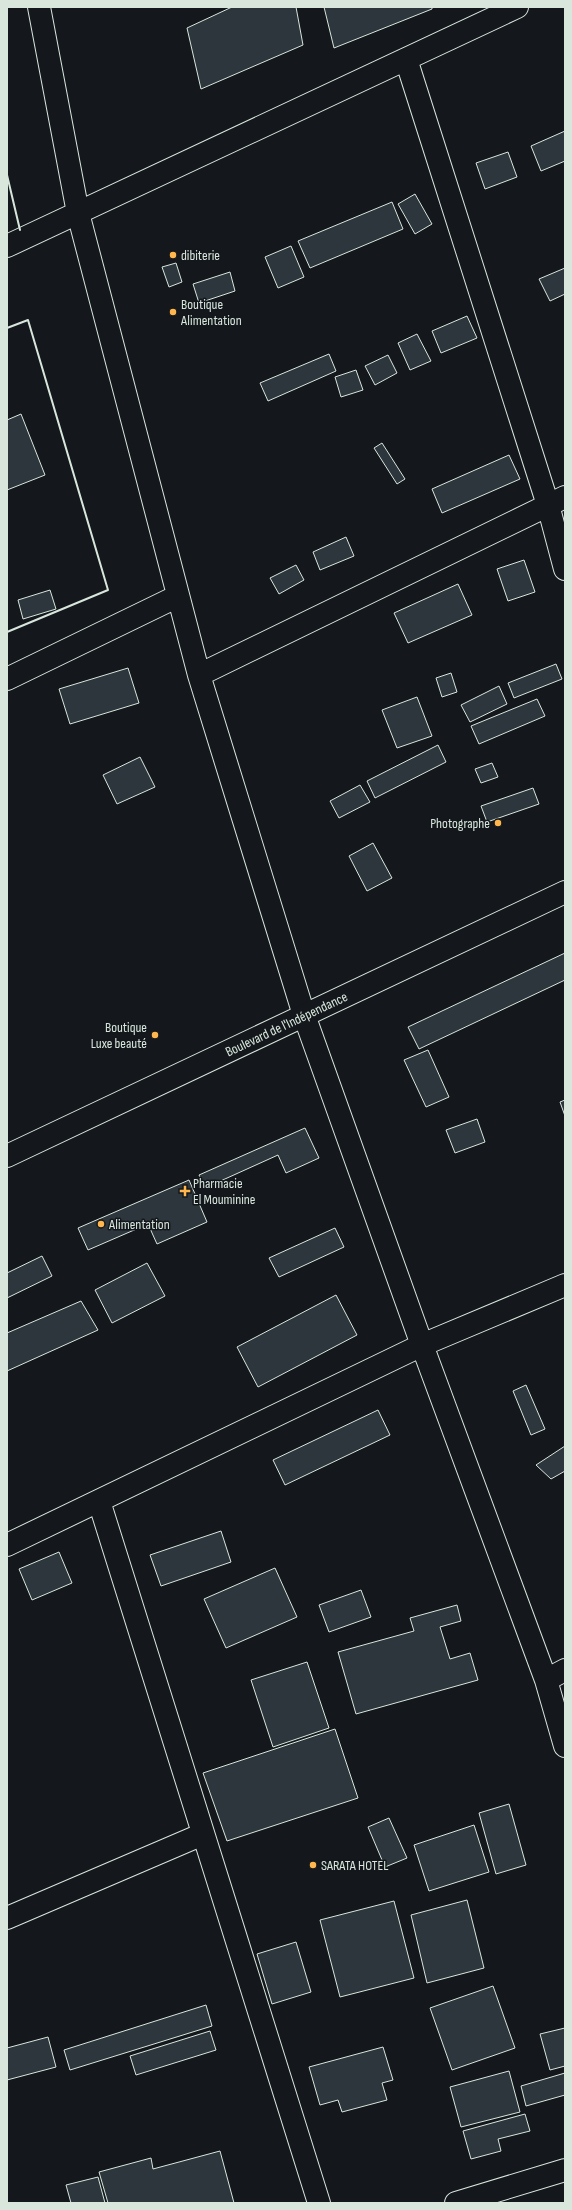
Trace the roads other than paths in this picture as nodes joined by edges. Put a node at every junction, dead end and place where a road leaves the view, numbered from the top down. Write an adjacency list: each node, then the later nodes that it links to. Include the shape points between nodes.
1 (39, 7): 4 (main road)
2 (516, 7): 3 (main road)
3 (406, 59): 4 (main road); 6 (main road)
4 (78, 213): 5 (main road); 8 (main road)
5 (7, 246)
6 (556, 501): 7 (main road); 9 (main road)
7 (565, 570)
8 (178, 596): 9 (main road); 10 (main road)
9 (199, 675): 12 (main road)
10 (7, 679)
11 (565, 892): 12 (main road, Boulevard de l'Indépendance)
12 (304, 1015): 13 (main road, Boulevard de l'Indépendance); 15 (main road)
13 (7, 1156)
14 (565, 1285): 15 (main road)
15 (422, 1345): 16 (main road); 19 (main road)
16 (99, 1501): 17 (main road); 21 (main road)
17 (7, 1545)
18 (565, 1670): 19 (main road)
19 (546, 1680): 20 (main road)
20 (565, 1746)
21 (203, 1834): 22 (main road); 24 (main road)
22 (7, 1918)
23 (565, 2170): 25 (main road)
24 (319, 2203)
25 (456, 2203)

